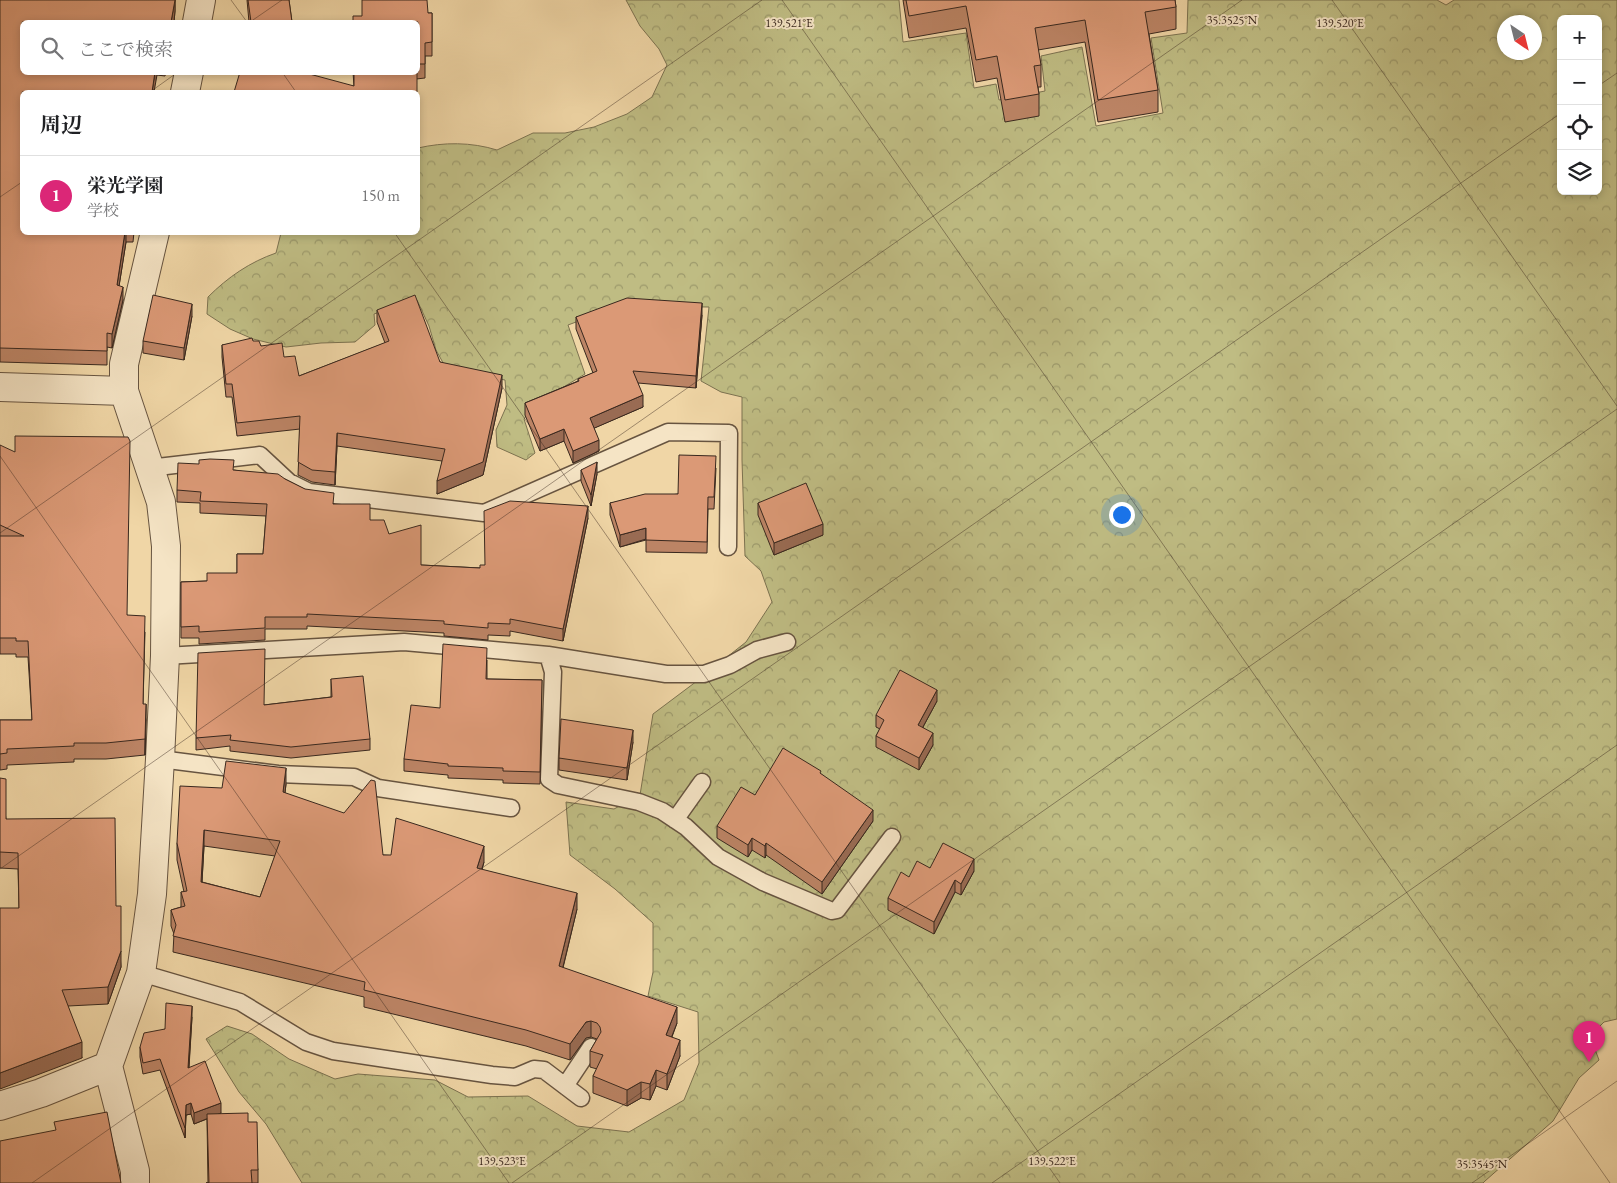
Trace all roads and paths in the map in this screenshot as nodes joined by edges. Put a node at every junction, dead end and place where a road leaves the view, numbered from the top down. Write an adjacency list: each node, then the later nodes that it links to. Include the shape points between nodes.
1 (201, 0): 2 (street)
2 (197, 20)
3 (188, 75): 4 (street)
4 (185, 90)
5 (154, 235): 7 (street, via 124,364)
6 (0, 387): 7 (street)
7 (124, 391): 8 (street)
8 (149, 468): 9 (lane, via 260,455 289,482 309,492 484,513 668,432 729,433); 11 (street, via 161,502 166,546)
9 (728, 547)
10 (787, 642): 12 (lane, via 757,650 730,665 704,674 666,674)
11 (166, 656): 12 (lane, via 404,642); 13 (street)
12 (548, 656): 16 (lane, via 553,672 549,779 558,785 639,802)
13 (160, 759): 15 (lane, via 278,774 354,777 378,788); 18 (street, via 152,894)
14 (702, 782): 16 (lane)
15 (510, 808)
16 (675, 820): 17 (lane, via 718,857 764,882 832,911)
17 (892, 837)
18 (142, 973): 20 (street); 21 (lane, via 240,1002 306,1042 333,1051 492,1075 515,1077 534,1069 544,1070)
19 (591, 1048): 21 (lane)
20 (108, 1066): 23 (street); 24 (street)
21 (565, 1086): 22 (lane)
22 (581, 1098)
23 (0, 1106)
24 (135, 1183)

